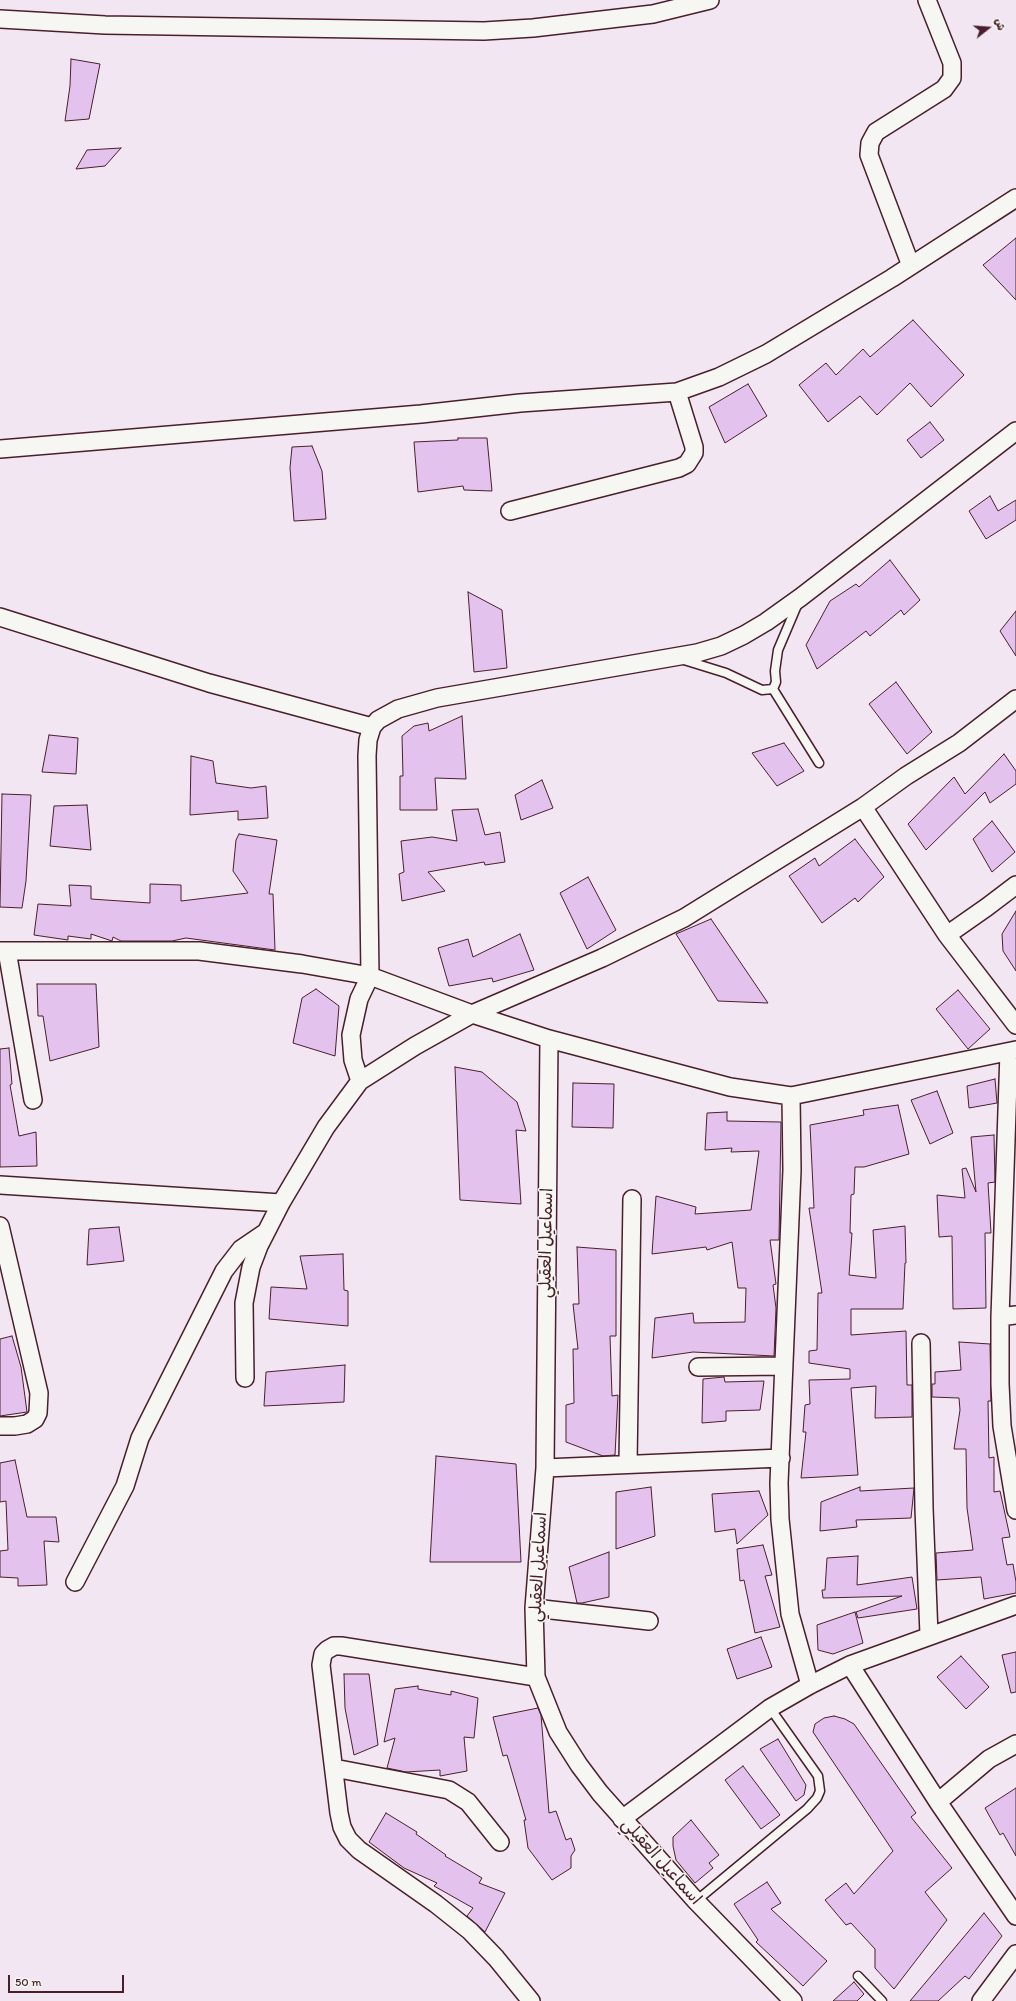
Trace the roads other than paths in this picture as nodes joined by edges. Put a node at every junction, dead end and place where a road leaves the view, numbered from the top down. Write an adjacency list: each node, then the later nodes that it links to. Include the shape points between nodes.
1 (710, 0): 3 (street, via 653,14 484,31 113,25)
2 (927, 0): 5 (street, via 952,63 952,78 944,89 876,132 870,143 869,155)
3 (0, 19)
4 (1016, 198): 5 (street)
5 (911, 266): 6 (street, via 766,354 718,377)
6 (677, 392): 8 (street, via 520,403 421,414); 9 (street, via 694,447 694,453 687,464)
7 (1016, 431): 10 (street)
8 (0, 450)
9 (510, 511)
10 (801, 597): 12 (street, via 766,622 721,646); 13 (lane, via 778,650 776,682)
11 (0, 618): 15 (street, via 209,683)
12 (672, 657): 13 (lane, via 708,666 765,691); 15 (street, via 438,698 398,708)
13 (772, 689): 16 (lane)
14 (1016, 699): 17 (street, via 959,743)
15 (372, 727): 21 (street, via 368,740 367,772)
16 (819, 763)
17 (863, 807): 19 (street); 22 (street, via 684,918 602,958)
18 (1016, 885): 19 (street)
19 (947, 935): 23 (street)
20 (3, 951): 21 (street, via 199,951 302,964); 28 (street)
21 (370, 976): 22 (street); 26 (street, via 359,999 351,1035 353,1060)
22 (472, 1014): 24 (street); 26 (street)
23 (1016, 1025)
24 (549, 1039): 27 (street, via 730,1088); 42 (street, اسماعيل العقيلي)
25 (1013, 1051): 27 (street); 34 (street)
26 (360, 1081): 31 (street, via 326,1127)
27 (791, 1096): 36 (street, via 792,1170)
28 (33, 1100)
29 (0, 1185): 31 (street)
30 (632, 1199): 41 (street)
31 (281, 1202): 33 (street)
32 (0, 1226): 39 (street, via 39,1393 38,1413 34,1419 27,1424)
33 (266, 1232): 38 (street, via 251,1267 244,1303); 44 (street, via 241,1249 224,1271 140,1438 126,1486)
34 (1008, 1316): 43 (street, via 1002,1426)
35 (921, 1343): 48 (street, via 924,1508)
36 (784, 1366): 37 (street); 40 (street)
37 (698, 1367)
38 (245, 1378)
39 (0, 1426)
40 (781, 1458): 41 (street); 51 (street, via 780,1519 787,1592 790,1614)
41 (628, 1464): 42 (street)
42 (545, 1468): 46 (street, اسماعيل العقيلي)
43 (1016, 1510)
44 (75, 1582)
45 (1016, 1605): 48 (street)
46 (534, 1608): 47 (street); 50 (street, اسماعيل العقيلي)
47 (649, 1621)
48 (930, 1635): 49 (street)
49 (850, 1665): 51 (street); 55 (street)
50 (536, 1677): 54 (street, via 341,1646 330,1648 323,1654 321,1665); 56 (street, اسماعيل العقيلي, via 549,1711 568,1748)
51 (810, 1685): 52 (street)
52 (770, 1708): 56 (street); 58 (lane, via 818,1776 820,1791 807,1809)
53 (1016, 1744): 55 (street, via 989,1760)
54 (334, 1768): 57 (street, via 449,1790 472,1806); 62 (street, via 339,1813 348,1839 359,1850 470,1931)
55 (938, 1802): 59 (street)
56 (622, 1819): 58 (street, اسماعيل العقيلي)
57 (500, 1842)
58 (696, 1901): 63 (street, اسماعيل العقيلي)
59 (1016, 1916)
60 (1016, 1954): 65 (street)
61 (858, 1976): 64 (lane)
62 (531, 2001)
63 (793, 2001)
64 (882, 2001)
65 (981, 2001)

